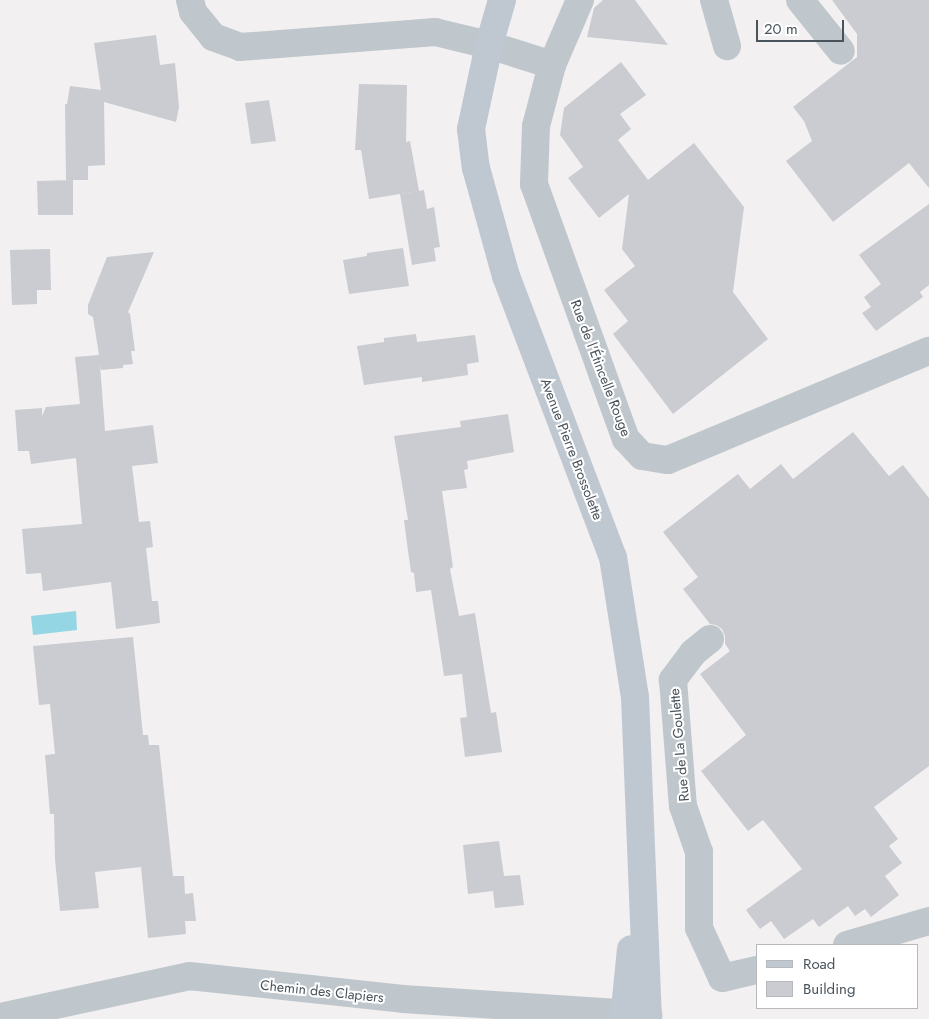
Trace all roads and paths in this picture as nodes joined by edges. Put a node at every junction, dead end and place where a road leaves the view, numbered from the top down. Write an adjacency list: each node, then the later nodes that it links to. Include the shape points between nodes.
1 (190, 0): 6 (street, via 193,12 213,37 240,47 435,32)
2 (502, 0): 6 (street, Avenue Pierre Brossolette)
3 (580, 0): 9 (street, Rue de l'Étincelle Rouge)
4 (714, 0): 7 (street)
5 (800, 0): 8 (street)
6 (488, 45): 9 (street); 16 (street, Avenue Pierre Brossolette, via 471,129 476,168 506,276 613,557 635,697 641,863)
7 (727, 46)
8 (841, 51)
9 (552, 65): 10 (street, Rue de l'Étincelle Rouge, via 536,126 534,184 626,439 642,456 668,460)
10 (929, 352)
11 (710, 639): 14 (street, Rue de La Goulette, via 693,653 673,680 683,806 699,852 699,928 722,978)
12 (929, 921): 13 (street)
13 (849, 944)
14 (756, 970)
15 (0, 1017): 16 (street, Chemin des Clapiers, via 189,976 403,1000)
16 (636, 1017)

